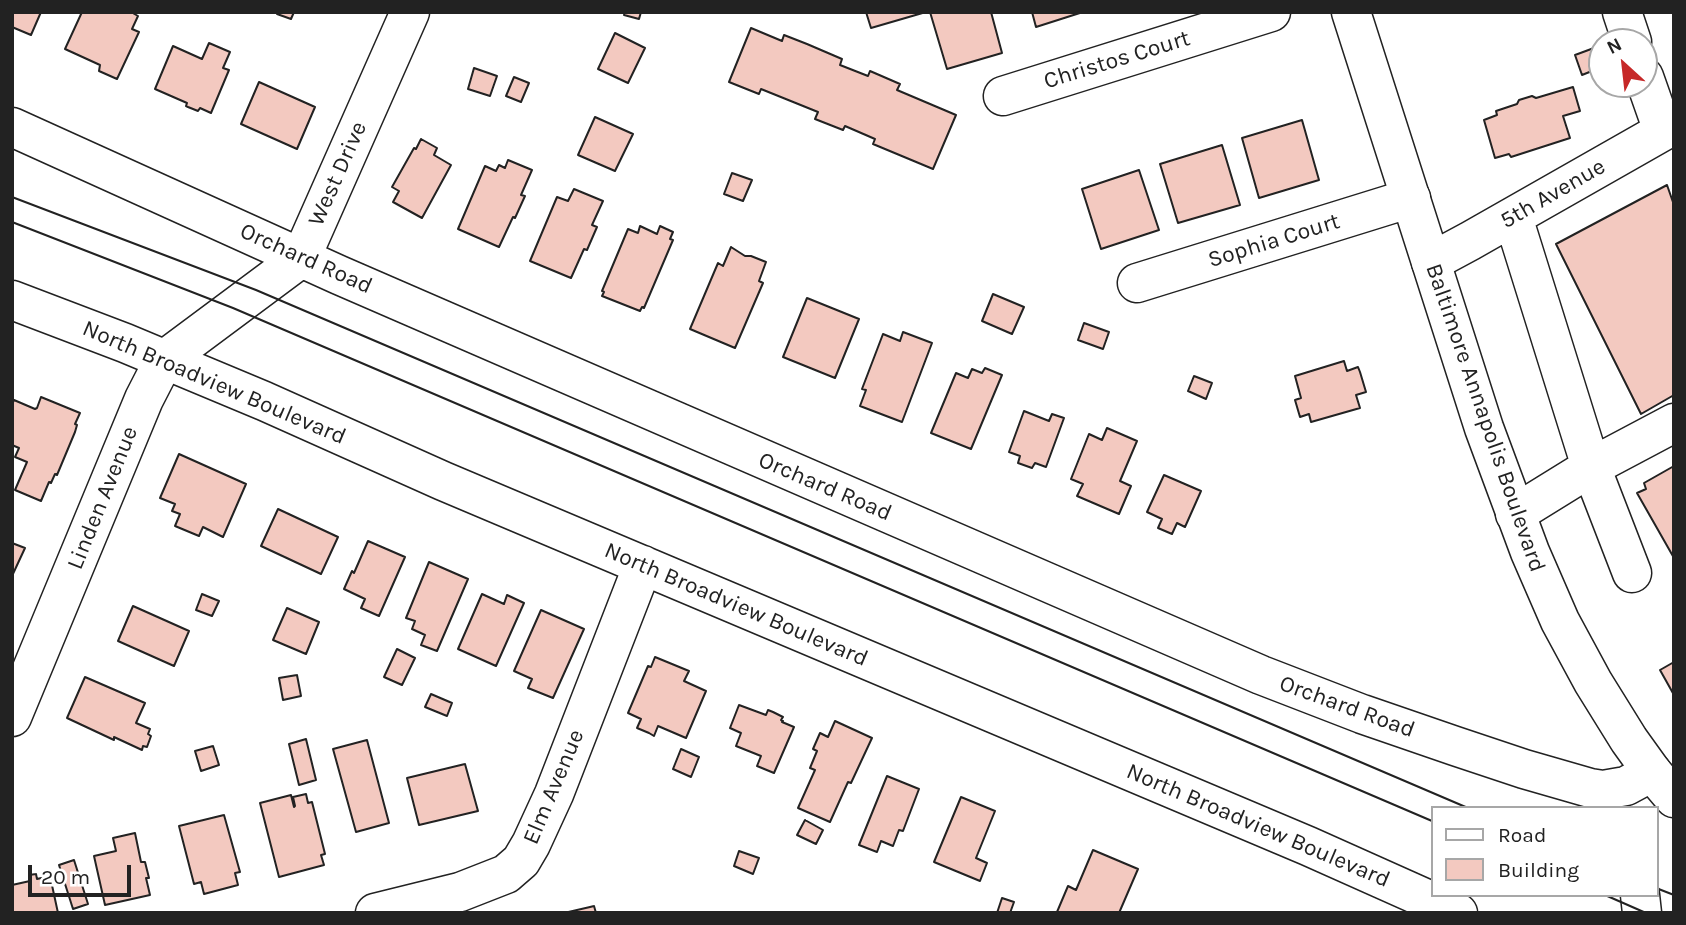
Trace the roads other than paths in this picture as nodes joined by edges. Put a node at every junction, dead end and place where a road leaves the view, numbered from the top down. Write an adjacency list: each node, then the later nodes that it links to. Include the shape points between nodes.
1 (410, 12): 10 (street, West Drive)
2 (1271, 12): 4 (street, Christos Court)
3 (1351, 12): 8 (street, Baltimore Annapolis Boulevard)
4 (1003, 96)
5 (1654, 98): 7 (street)
6 (12, 127): 10 (street, Orchard Road)
7 (1668, 128): 9 (street, 5th Avenue)
8 (1410, 198): 11 (street, Baltimore Annapolis Boulevard); 12 (street, Sophia Court)
9 (1513, 217): 11 (street, 5th Avenue); 17 (street)
10 (301, 258): 14 (street, West Drive); 22 (street, Orchard Road, via 1261,675 1524,769 1590,788 1626,786)
11 (1431, 262): 18 (street, Baltimore Annapolis Boulevard)
12 (1137, 284)
13 (12, 300): 15 (street, North Broadview Boulevard)
14 (233, 308): 15 (street, Linden Avenue)
15 (164, 360): 19 (street, North Broadview Boulevard); 21 (street, Linden Avenue)
16 (1674, 423): 17 (street)
17 (1591, 467): 18 (street); 20 (street)
18 (1515, 514): 22 (street, Baltimore Annapolis Boulevard, via 1577,655)
19 (643, 565): 23 (street, Elm Avenue, via 554,794 521,861 506,874 460,892); 24 (street, North Broadview Boulevard)
20 (1632, 573)
21 (12, 718)
22 (1658, 793)
23 (374, 913)
24 (1458, 913)

